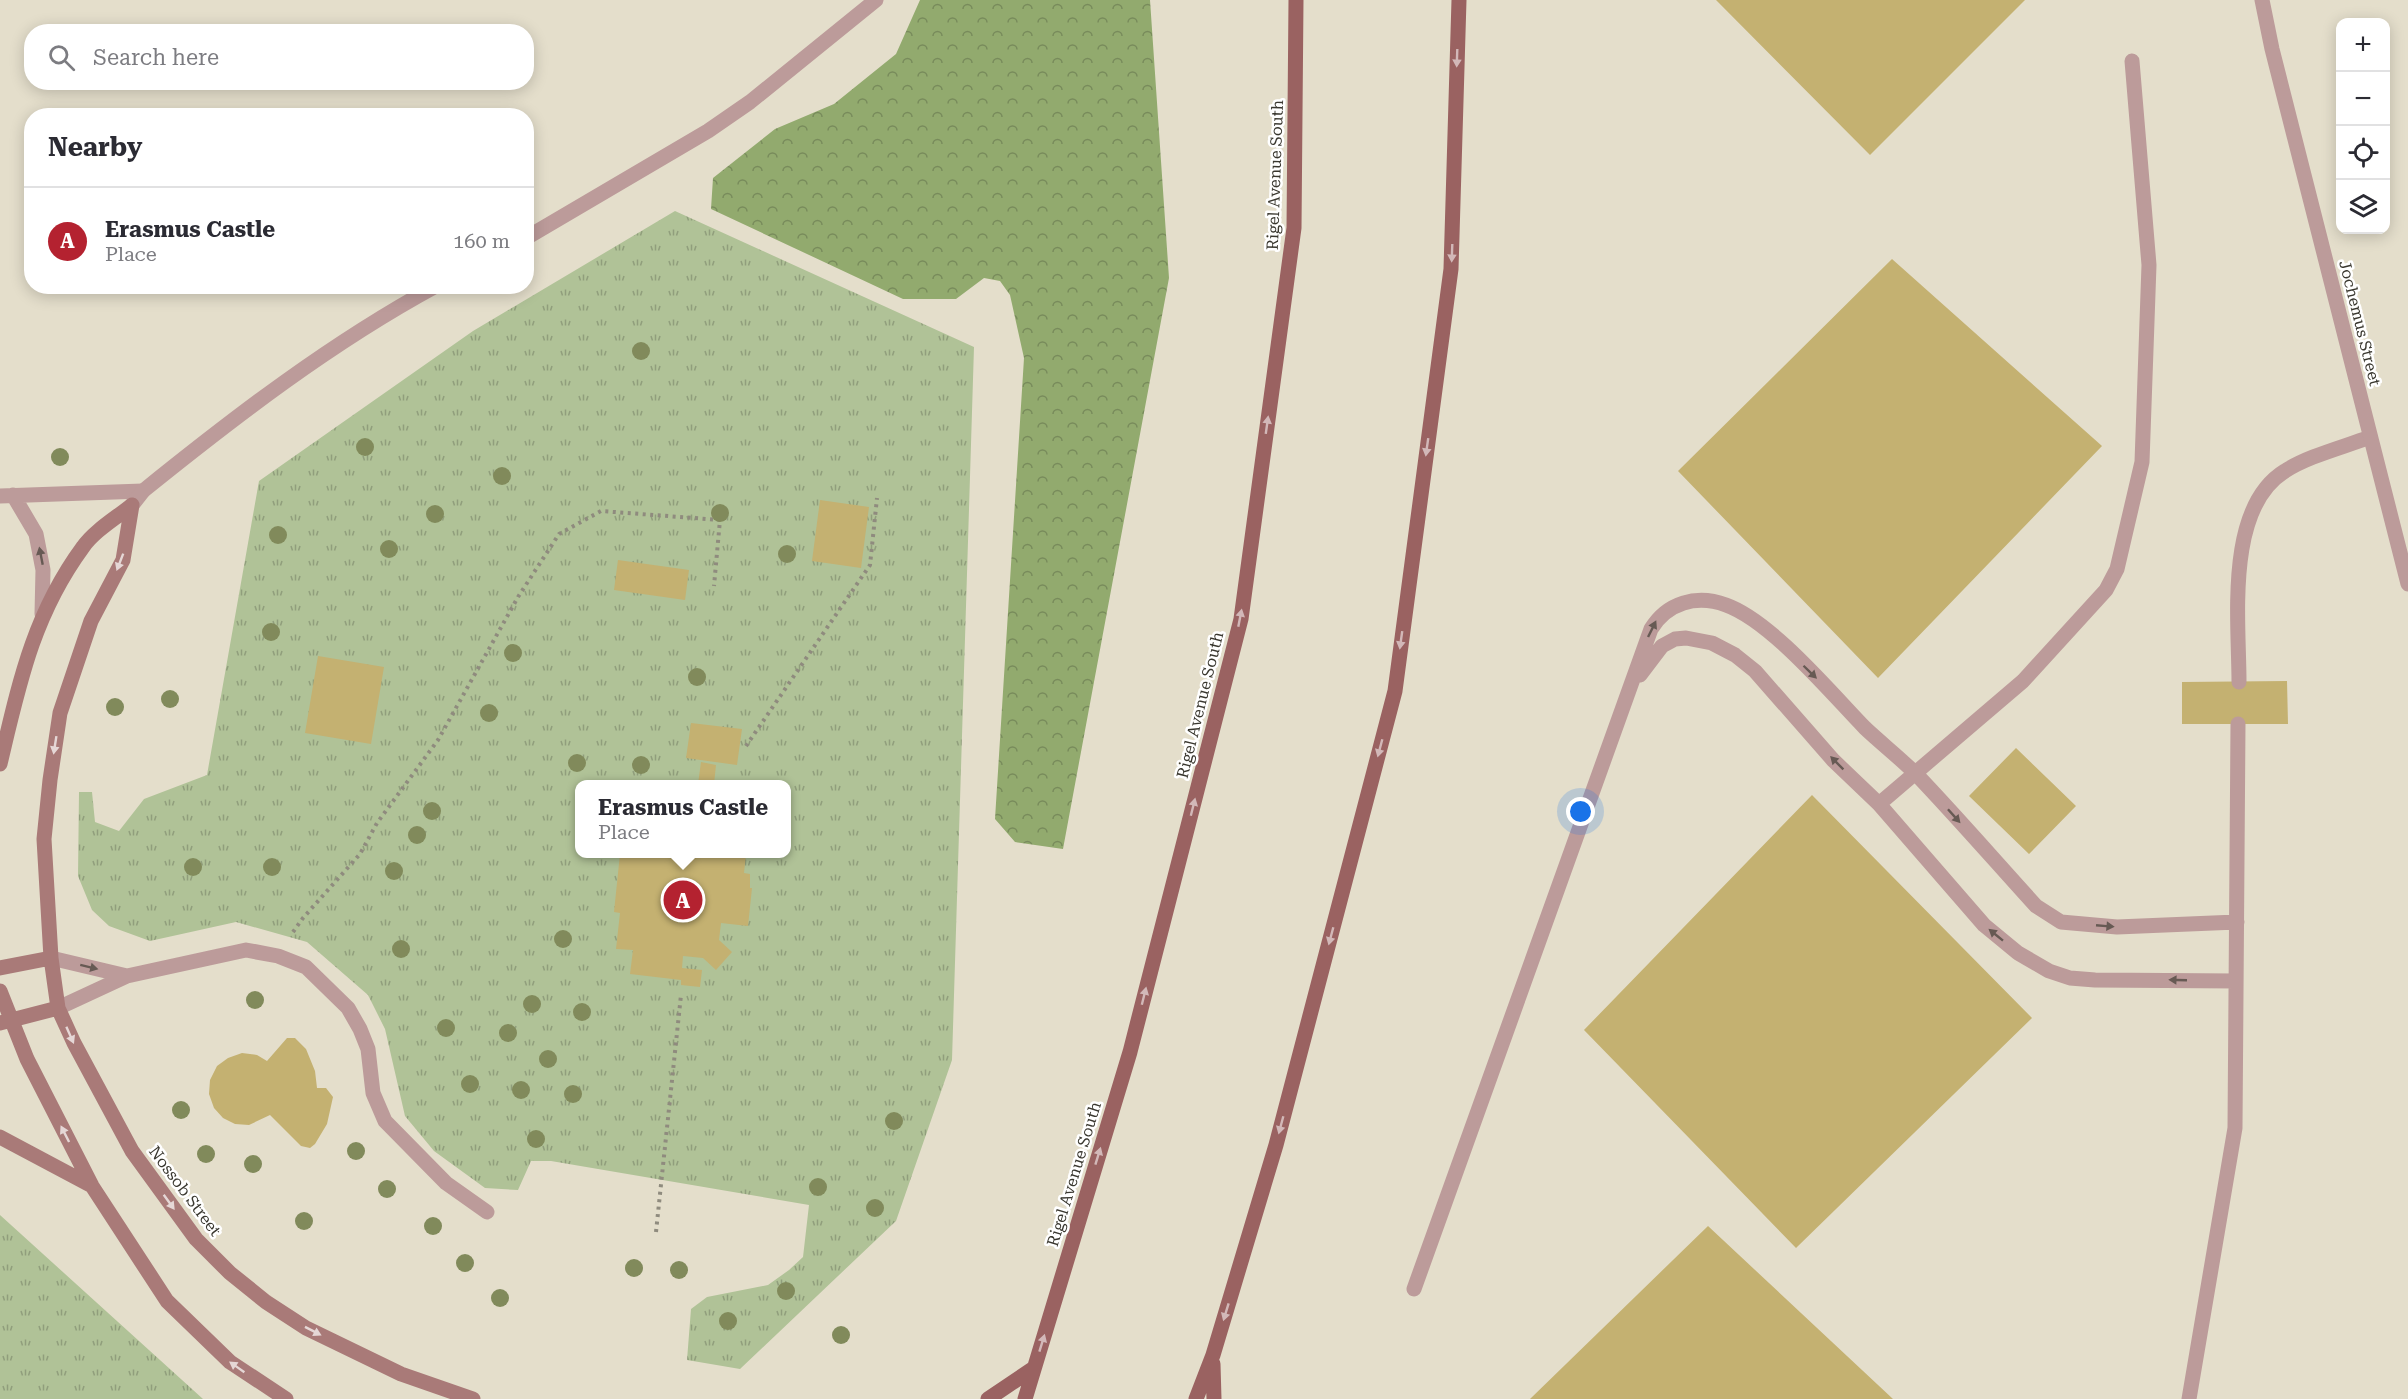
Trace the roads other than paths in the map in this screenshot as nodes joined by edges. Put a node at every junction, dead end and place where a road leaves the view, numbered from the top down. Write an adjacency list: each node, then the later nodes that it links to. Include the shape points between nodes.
1 (876, 0): 6 (street, via 708,131)
2 (1296, 0): 33 (main road, Rigel Avenue South, one-way to 2, via 1130,1053 1241,619 1294,228)
3 (1459, 0): 32 (main road, one-way to 32, via 1451,269 1395,691 1276,1145)
4 (2262, 0): 8 (street, Jochemus Street)
5 (2132, 61): 18 (street, via 2149,266 2142,462 2117,569 2106,590 2023,681)
6 (534, 233)
7 (421, 294): 9 (street, via 386,313 241,411)
8 (2370, 437): 12 (street, Jochemus Street); 14 (street, via 2286,470 2267,484 2256,501 2246,529 2239,576)
9 (143, 491): 10 (street); 11 (street)
10 (6, 495): 13 (street, one-way to 10, via 43,570 36,534)
11 (132, 505): 13 (street, via 84,545); 21 (street, Nossob Street, one-way to 21, via 123,560 91,621 60,713 44,839)
12 (2408, 584)
13 (42, 614): 17 (street, via 26,657)
14 (2239, 682)
15 (1633, 684): 18 (street, one-way to 18, via 1651,629 1663,612 1690,601 1726,605 1761,624); 19 (street, one-way to 15, via 1833,760 1755,671 1736,655 1712,643 1675,639 1662,646); 31 (street, via 1606,749)
16 (2238, 724): 20 (street)
17 (0, 764)
18 (1915, 773): 19 (street); 20 (street, one-way to 20, via 2036,906 2061,921 2117,927)
19 (1879, 804): 24 (street, one-way to 19, via 2095,980 2049,971 2018,953 1984,925)
20 (2237, 921): 24 (street)
21 (51, 958): 22 (street); 23 (street, one-way to 23); 26 (street, Nossob Street)
22 (0, 968)
23 (127, 976): 26 (street); 30 (street, via 246,951 278,956 306,968 348,1008 368,1049 373,1093 385,1121 446,1184)
24 (2236, 981): 40 (street, via 2235,1128)
25 (0, 991): 27 (street)
26 (58, 1008): 27 (street); 35 (street, Nossob Street, one-way to 35, via 132,1151 196,1239 230,1274 306,1328 401,1374)
27 (6, 1022): 29 (street, one-way to 27)
28 (0, 1137): 29 (street)
29 (92, 1186): 34 (street, one-way to 29, via 230,1362 167,1300)
30 (487, 1212)
31 (1414, 1289)
32 (1213, 1355): 38 (main road); 39 (main road)
33 (1034, 1368): 36 (main road); 37 (main road, Rigel Avenue South)
34 (286, 1399)
35 (473, 1399)
36 (988, 1399)
37 (1025, 1399)
38 (1196, 1399)
39 (1214, 1399)
40 (2188, 1399)

